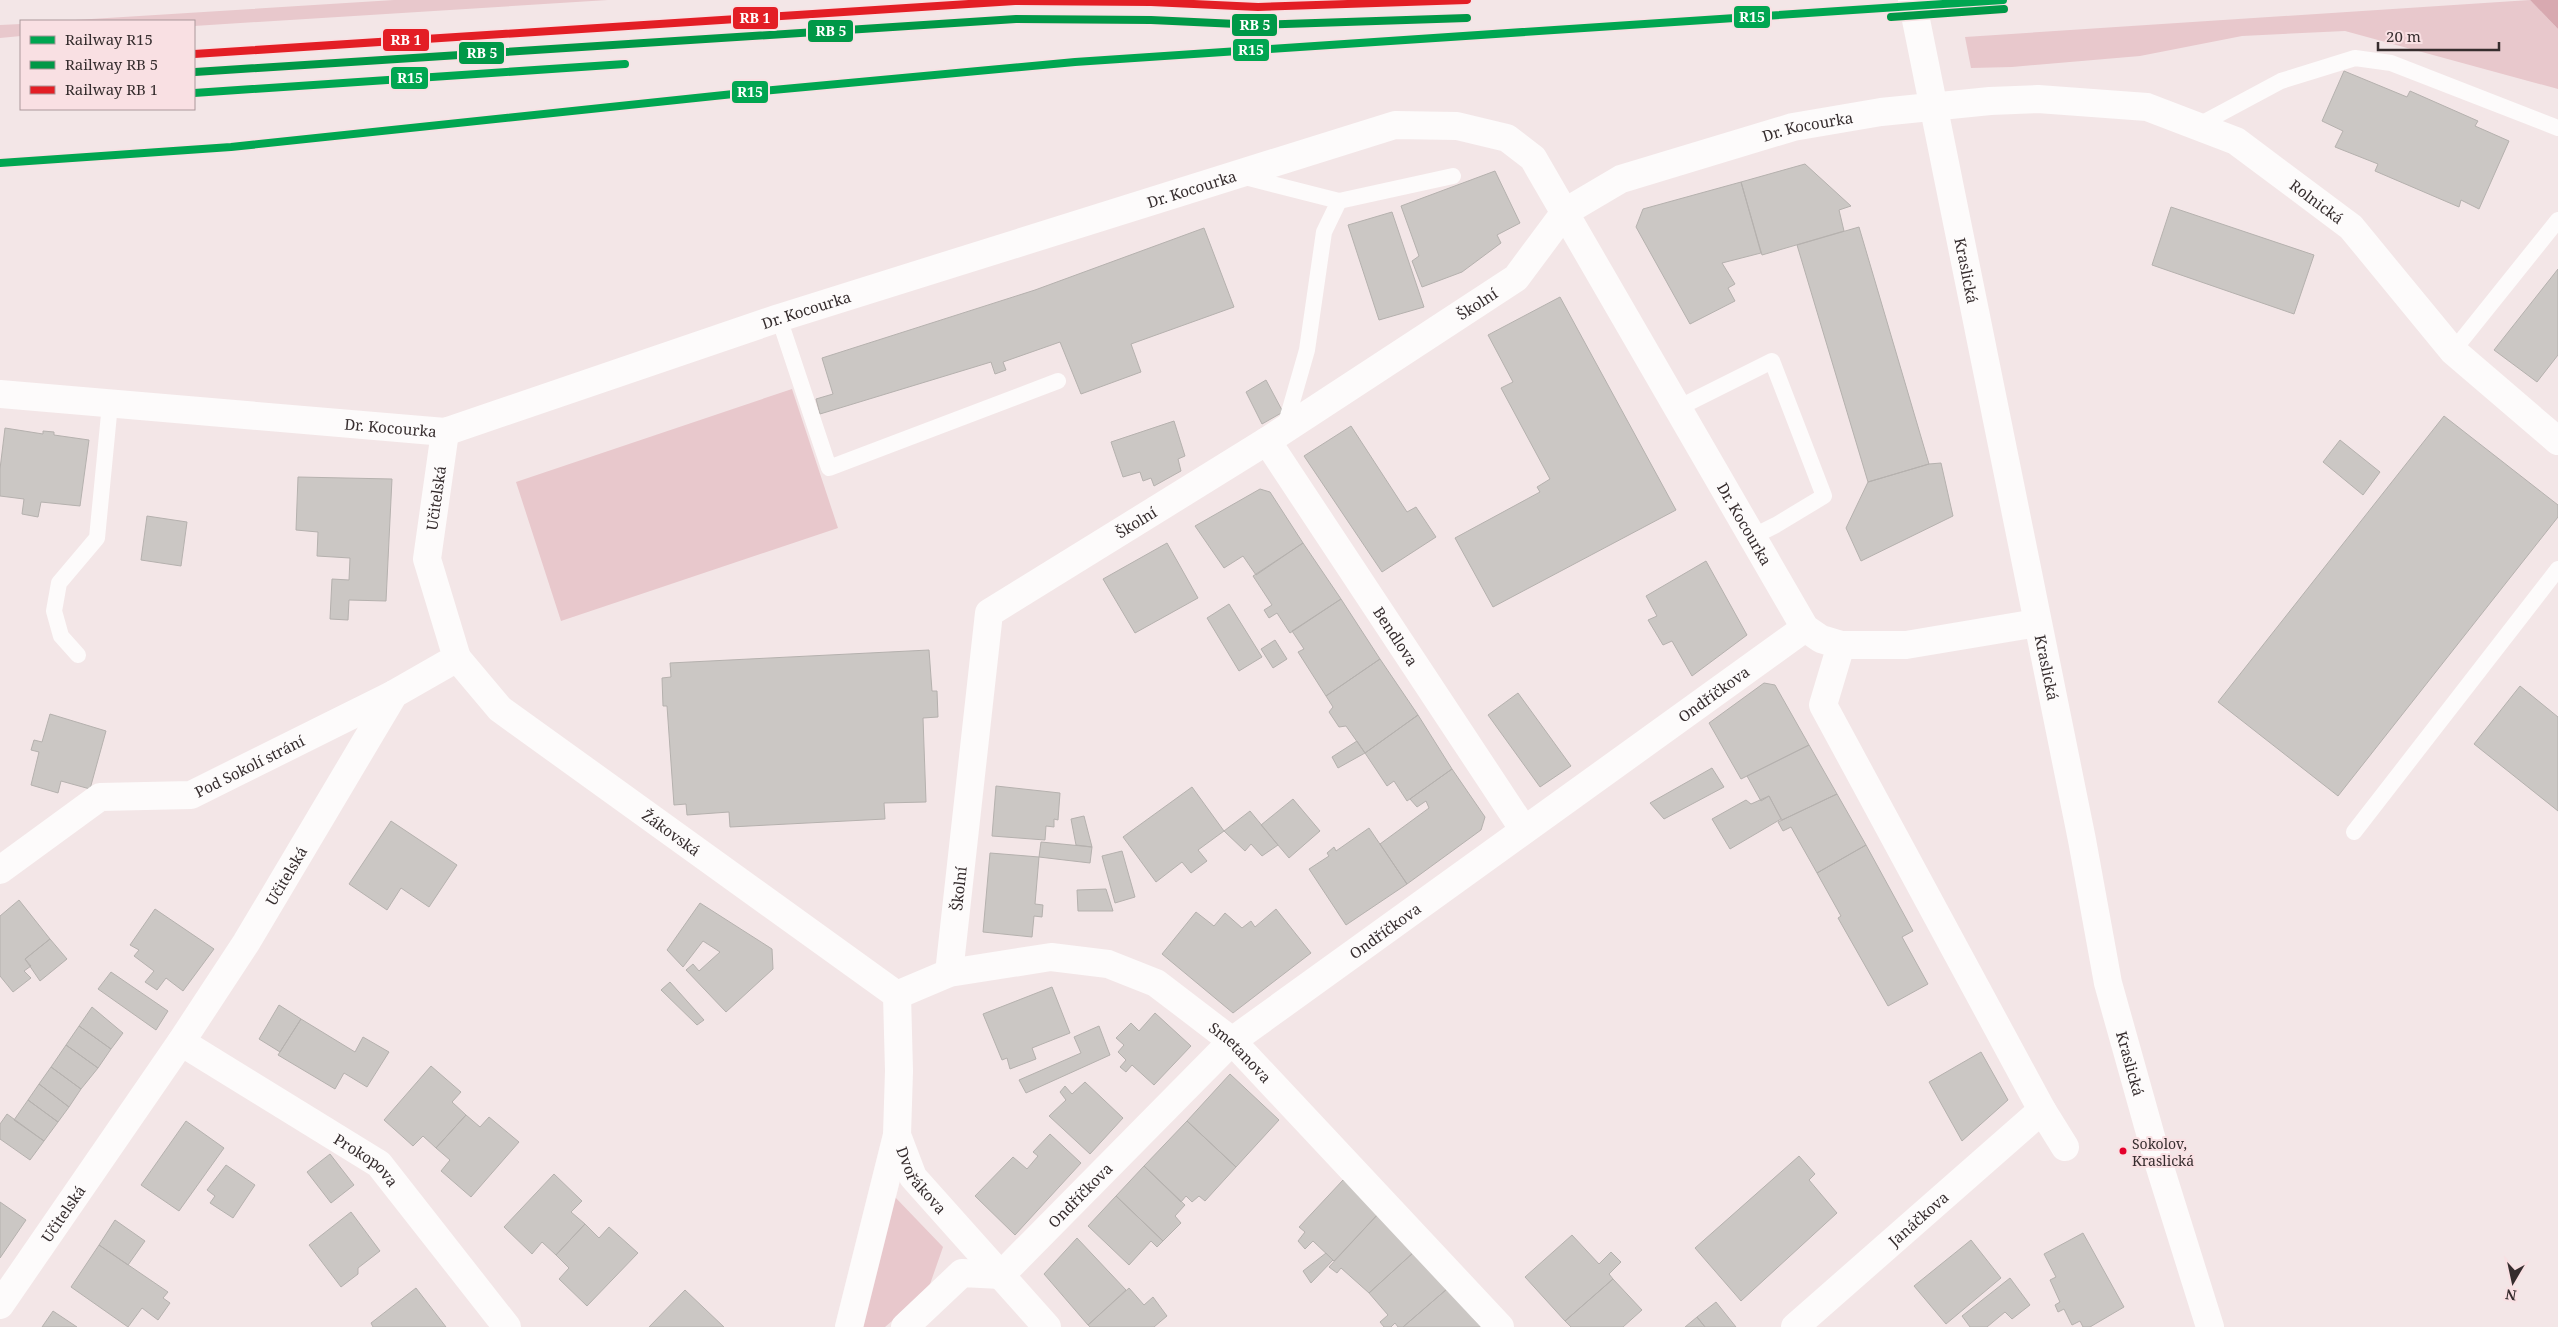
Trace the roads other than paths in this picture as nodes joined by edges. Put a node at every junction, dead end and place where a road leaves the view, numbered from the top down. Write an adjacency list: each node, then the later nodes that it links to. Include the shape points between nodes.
1 (1912, 0): 21 (street, Kraslická)
2 (2004, 100): 3 (street, Rolnická, via 2038,99 2147,107); 8 (street, Dr. Kocourka, via 1881,112 1793,127 1621,179)
3 (2197, 126): 4 (lane, via 2281,81 2355,58 2392,63); 11 (street, Rolnická, via 2236,141 2351,227)
4 (2558, 128)
5 (1236, 175): 7 (lane); 8 (street, Dr. Kocourka, via 1395,125 1458,126 1507,138 1533,158); 10 (street, Dr. Kocourka)
6 (1453, 176): 7 (lane)
7 (1339, 201): 17 (lane, via 1324,232 1307,350)
8 (1565, 212): 15 (street, Dr. Kocourka); 17 (street, Školní, via 1516,278)
9 (2558, 220): 11 (lane)
10 (779, 318): 12 (lane, via 829,468); 16 (street, Dr. Kocourka)
11 (2453, 351): 18 (street, Rolnická)
12 (1058, 381)
13 (0, 394): 14 (street, Dr. Kocourka)
14 (110, 404): 16 (street, Dr. Kocourka); 24 (lane, via 97,538 59,584 54,611 61,636)
15 (1678, 408): 19 (street, Dr. Kocourka); 19 (lane, via 1772,360 1824,496)
16 (445, 432): 25 (street, Učitelská, via 427,559)
17 (1275, 436): 27 (street, Bendlova); 30 (street, Školní, via 988,614)
18 (2558, 441)
19 (1752, 537): 22 (street, Dr. Kocourka)
20 (2558, 569): 28 (lane)
21 (2037, 623): 23 (street, Dr. Kocourka, via 1906,645); 45 (street, Kraslická, via 2108,983 2157,1158)
22 (1805, 628): 23 (street, Dr. Kocourka, via 1821,639); 27 (street, Ondříčkova)
23 (1841, 645): 34 (street, via 1823,705)
24 (78, 655)
25 (458, 658): 26 (street, Učitelská); 31 (street, Žákovská, via 500,709)
26 (394, 694): 29 (street, Pod Sokolí strání, via 191,795 100,796); 33 (street, Učitelská, via 246,943)
27 (1524, 830): 32 (street, Ondříčkova)
28 (2354, 832)
29 (0, 870)
30 (949, 973): 31 (street, Smetanova); 32 (street, Smetanova, via 1051,957 1108,964 1156,983)
31 (897, 995): 35 (street, Dvořákova, via 900,1096)
32 (1232, 1040): 37 (street, Ondříčkova); 43 (street, Smetanova)
33 (181, 1042): 38 (street, Učitelská); 39 (street, Prokopova, via 379,1164)
34 (2042, 1110): 36 (street); 44 (street, Janáčkova)
35 (897, 1136): 37 (street, Dvořákova, via 913,1177); 40 (street)
36 (2065, 1147)
37 (1001, 1275): 41 (street, via 962,1272); 42 (street, Dvořákova)
38 (0, 1305)
39 (507, 1327)
40 (849, 1327)
41 (905, 1327)
42 (1047, 1327)
43 (1500, 1327)
44 (1795, 1327)
45 (2210, 1327)

